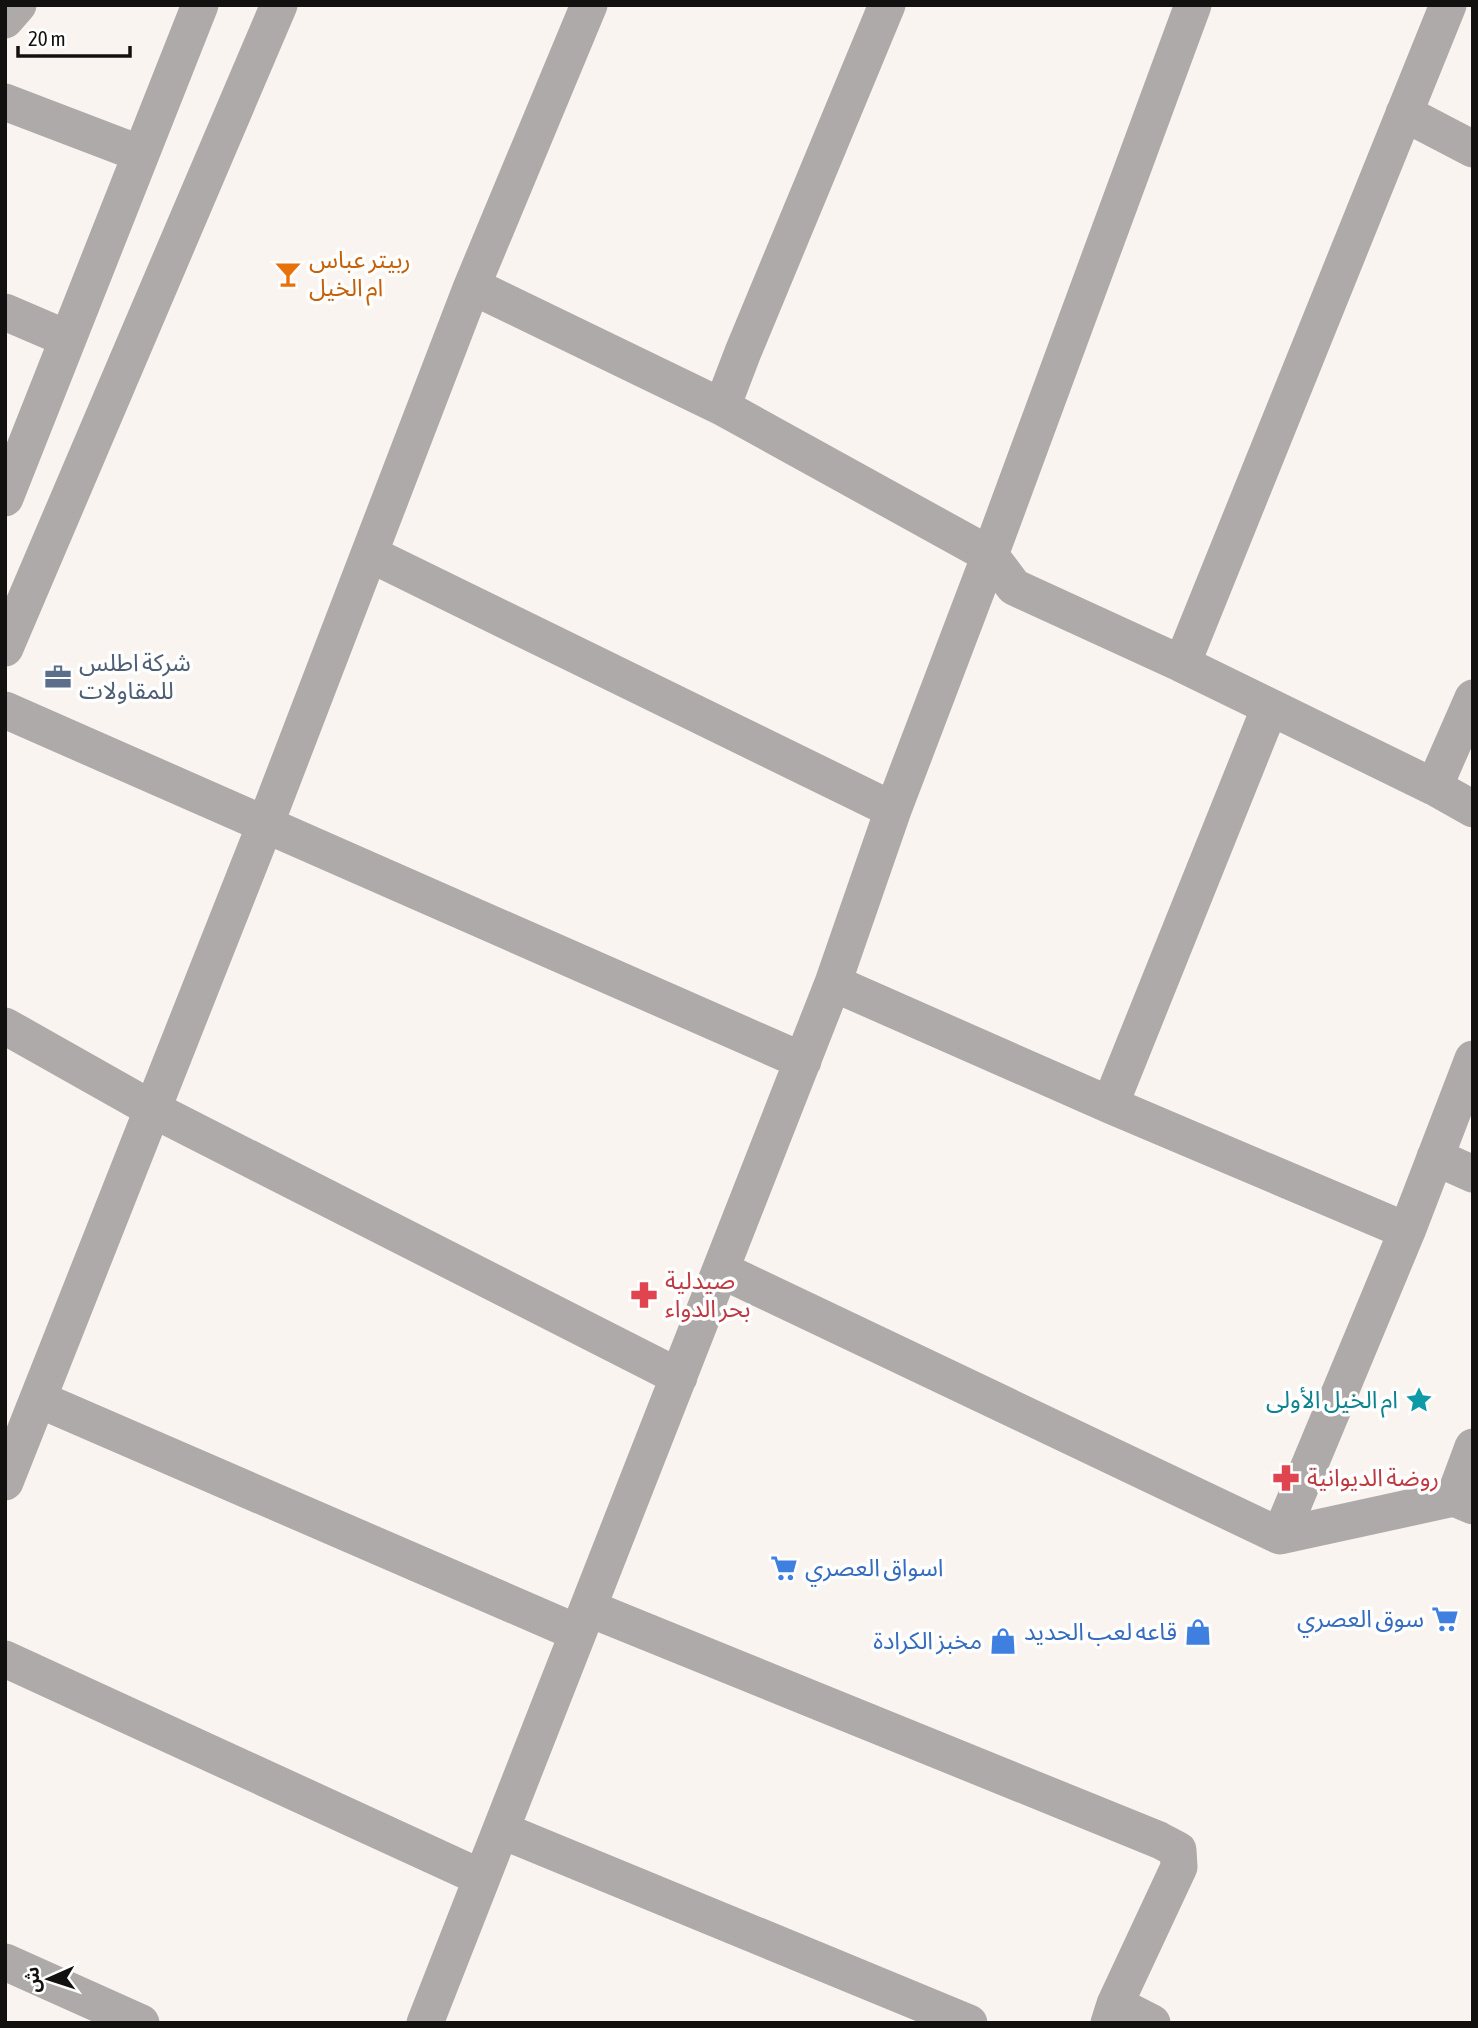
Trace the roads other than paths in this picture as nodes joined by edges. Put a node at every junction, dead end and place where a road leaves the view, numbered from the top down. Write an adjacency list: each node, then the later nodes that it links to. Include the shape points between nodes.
1 (18, 5): 8 (street)
2 (200, 5): 12 (street)
3 (279, 5): 20 (street)
4 (589, 5): 13 (street)
5 (887, 5): 16 (street)
6 (1193, 5): 19 (street)
7 (1448, 5): 10 (street)
8 (5, 20)
9 (7, 109): 12 (street)
10 (1404, 113): 11 (street); 21 (street)
11 (1473, 149)
12 (141, 154): 15 (street)
13 (472, 286): 16 (street); 18 (street)
14 (5, 312): 15 (street)
15 (68, 339): 17 (street)
16 (722, 407): 19 (street)
17 (5, 498)
18 (370, 554): 27 (street); 28 (street)
19 (990, 555): 21 (street, via 1014,587); 27 (street)
20 (5, 648)
21 (1182, 664): 23 (street)
22 (1473, 698): 25 (street)
23 (1270, 707): 25 (street); 33 (street)
24 (5, 710): 28 (street)
25 (1434, 787): 26 (street)
26 (1473, 808)
27 (893, 810): 29 (street)
28 (265, 825): 32 (street); 34 (street)
29 (833, 983): 32 (street); 33 (street)
30 (5, 1026): 34 (street)
31 (1473, 1059): 35 (street)
32 (803, 1061): 38 (street)
33 (1110, 1105): 37 (street)
34 (152, 1109): 39 (street); 40 (street)
35 (1435, 1157): 36 (street); 37 (street)
36 (1473, 1174)
37 (1407, 1231): 44 (street)
38 (720, 1270): 39 (street); 44 (street)
39 (678, 1377): 45 (street)
40 (38, 1399): 42 (street); 45 (street)
41 (1473, 1447): 43 (street)
42 (5, 1482)
43 (1463, 1502): 44 (street)
44 (1280, 1536)
45 (583, 1620): 47 (street); 50 (street, via 1178,1850 1179,1867)
46 (5, 1659): 48 (street)
47 (501, 1830): 48 (street); 53 (street)
48 (482, 1878): 52 (street)
49 (5, 1962): 51 (street)
50 (1112, 2013): 54 (street)
51 (141, 2023)
52 (425, 2023)
53 (969, 2023)
54 (1152, 2023)

